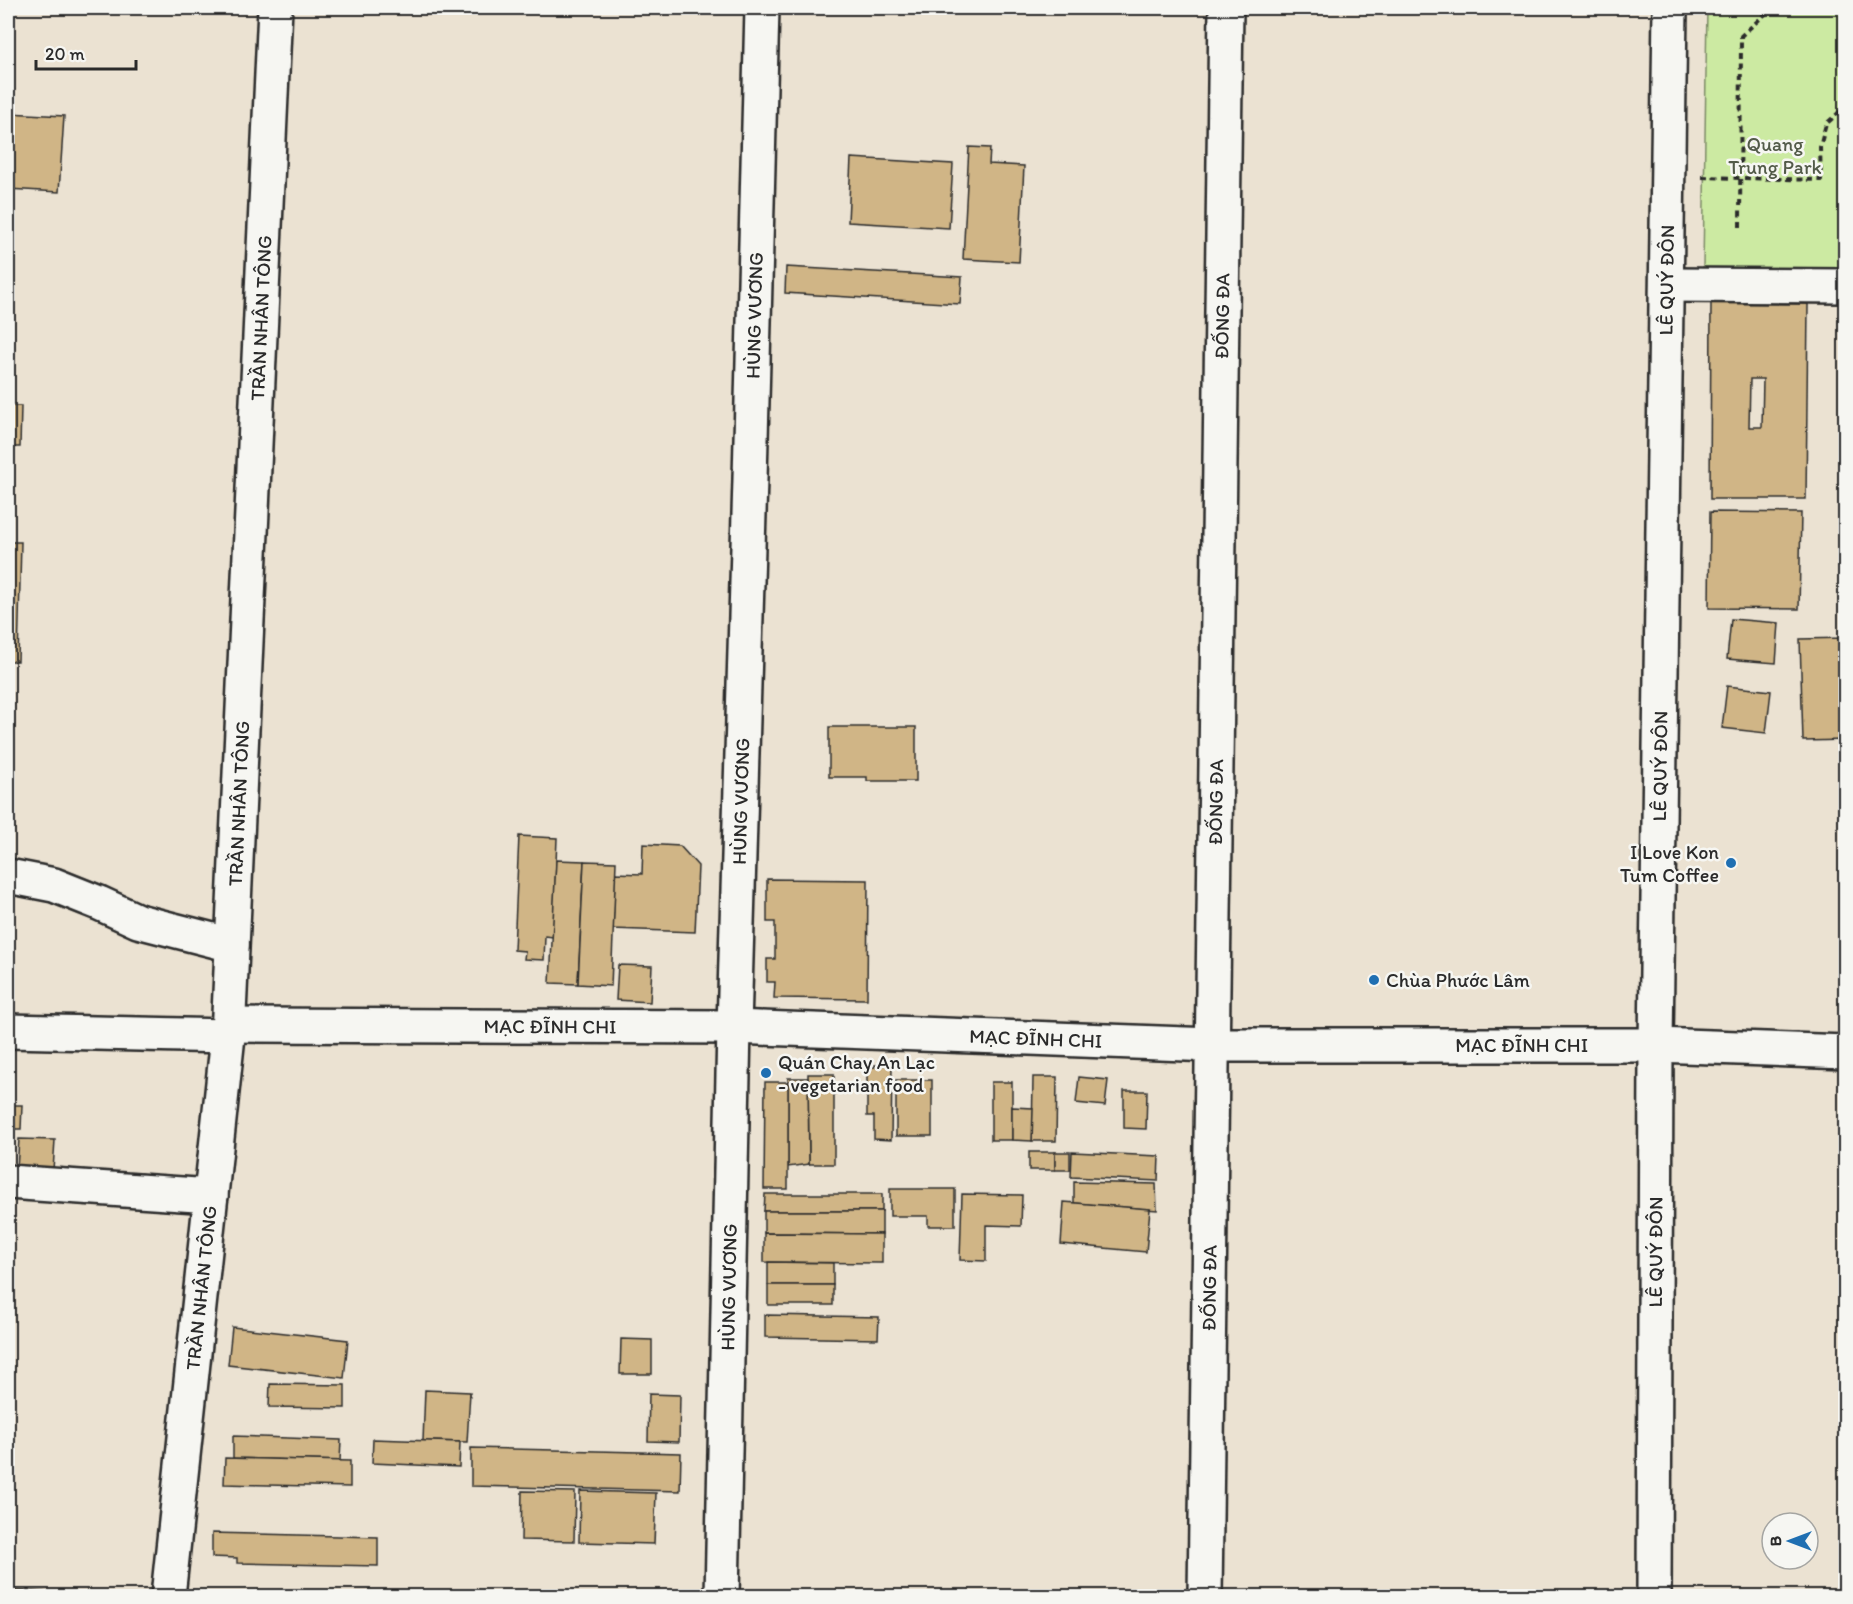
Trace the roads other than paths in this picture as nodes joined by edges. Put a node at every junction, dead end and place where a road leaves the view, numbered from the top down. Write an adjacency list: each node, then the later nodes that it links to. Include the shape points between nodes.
1 (275, 8): 8 (street, TRẦN NHÂN TÔNG)
2 (762, 8): 9 (street, HÙNG VƯƠNG)
3 (1226, 8): 12 (street, ĐỐNG ĐA)
4 (1670, 8): 5 (street, LÊ QUÝ ĐÔN)
5 (1667, 285): 6 (street); 13 (street, LÊ QUÝ ĐÔN)
6 (1845, 286)
7 (8, 876): 8 (street, via 54,885 138,921)
8 (232, 945): 11 (street, TRẦN NHÂN TÔNG)
9 (734, 1027): 11 (street, MẠC ĐĨNH CHI); 12 (street, MẠC ĐĨNH CHI); 18 (street, HÙNG VƯƠNG)
10 (8, 1031): 11 (street, MẠC ĐĨNH CHI)
11 (228, 1031): 16 (street, TRẦN NHÂN TÔNG)
12 (1212, 1045): 13 (street, MẠC ĐĨNH CHI); 19 (street, ĐỐNG ĐA)
13 (1656, 1045): 14 (street, MẠC ĐĨNH CHI); 20 (street, LÊ QUÝ ĐÔN)
14 (1845, 1052)
15 (8, 1182): 16 (street)
16 (211, 1196): 17 (street, TRẦN NHÂN TÔNG)
17 (168, 1596)
18 (722, 1596)
19 (1205, 1596)
20 (1654, 1596)

